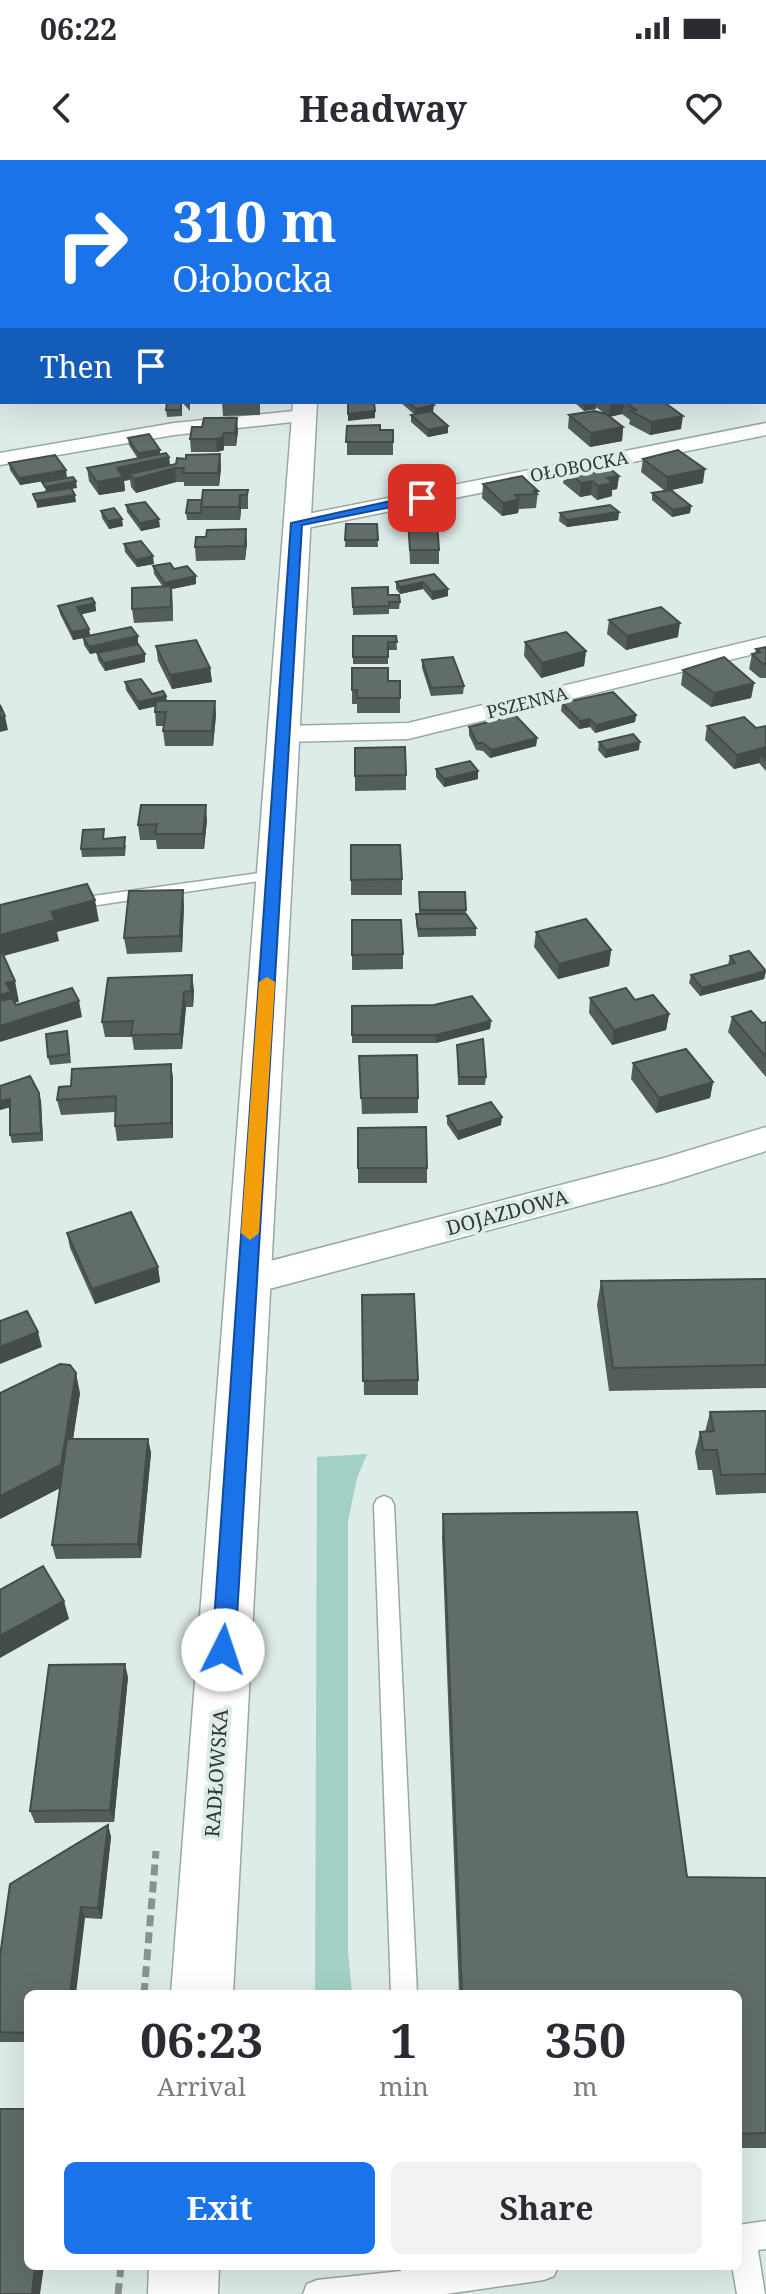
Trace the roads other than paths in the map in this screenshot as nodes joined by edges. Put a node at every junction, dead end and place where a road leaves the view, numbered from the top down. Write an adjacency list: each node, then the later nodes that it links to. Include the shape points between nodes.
1 (305, 409): 3 (street); 4 (street, RADŁOWSKA)
2 (766, 429): 4 (street, OŁOBOCKA)
3 (0, 459)
4 (297, 523): 6 (street, RADŁOWSKA)
5 (766, 644): 6 (street, PSZENNA, via 408,731)
6 (284, 734): 7 (street, RADŁOWSKA)
7 (274, 875): 8 (lane); 10 (street, RADŁOWSKA)
8 (60, 906)
9 (766, 1139): 10 (street, DOJAZDOWA)
10 (247, 1281): 12 (street, RADŁOWSKA)
11 (384, 1505): 13 (lane)
12 (202, 1990)
13 (404, 1990)
14 (749, 2237): 20 (lane)
15 (184, 2270): 18 (street)
16 (487, 2270): 17 (lane)
17 (416, 2275): 19 (lane)
18 (183, 2294)
19 (317, 2294)
20 (751, 2294)

